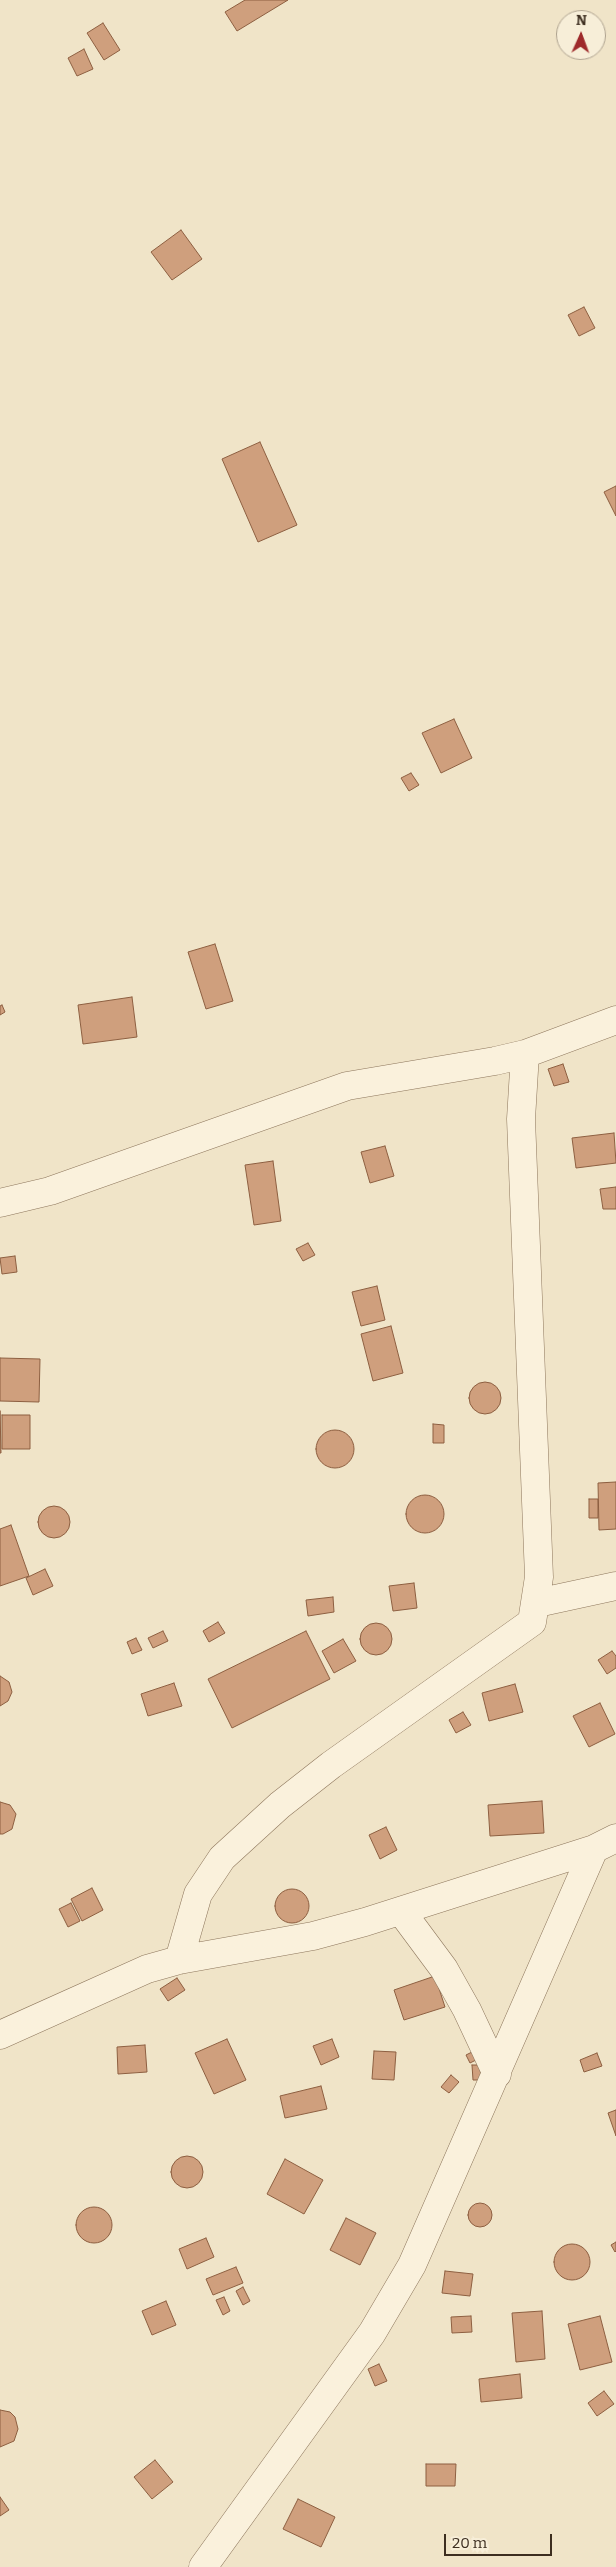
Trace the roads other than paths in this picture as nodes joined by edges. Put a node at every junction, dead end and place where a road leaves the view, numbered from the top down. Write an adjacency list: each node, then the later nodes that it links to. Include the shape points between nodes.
1 (616, 1020): 2 (street)
2 (525, 1054): 3 (street, via 347,1086 50,1191); 5 (street, via 521,1119 539,1577)
3 (0, 1203)
4 (616, 1586): 5 (street)
5 (537, 1603): 8 (street, via 532,1622 331,1765 280,1805 222,1858 198,1894)
6 (605, 1844): 7 (street); 10 (street)
7 (401, 1911): 8 (street, via 313,1936); 10 (street, via 444,1969 468,2010)
8 (179, 1960): 9 (street, via 147,1969)
9 (0, 2035)
10 (497, 2074): 11 (street, via 412,2265 372,2333)
11 (203, 2567)

